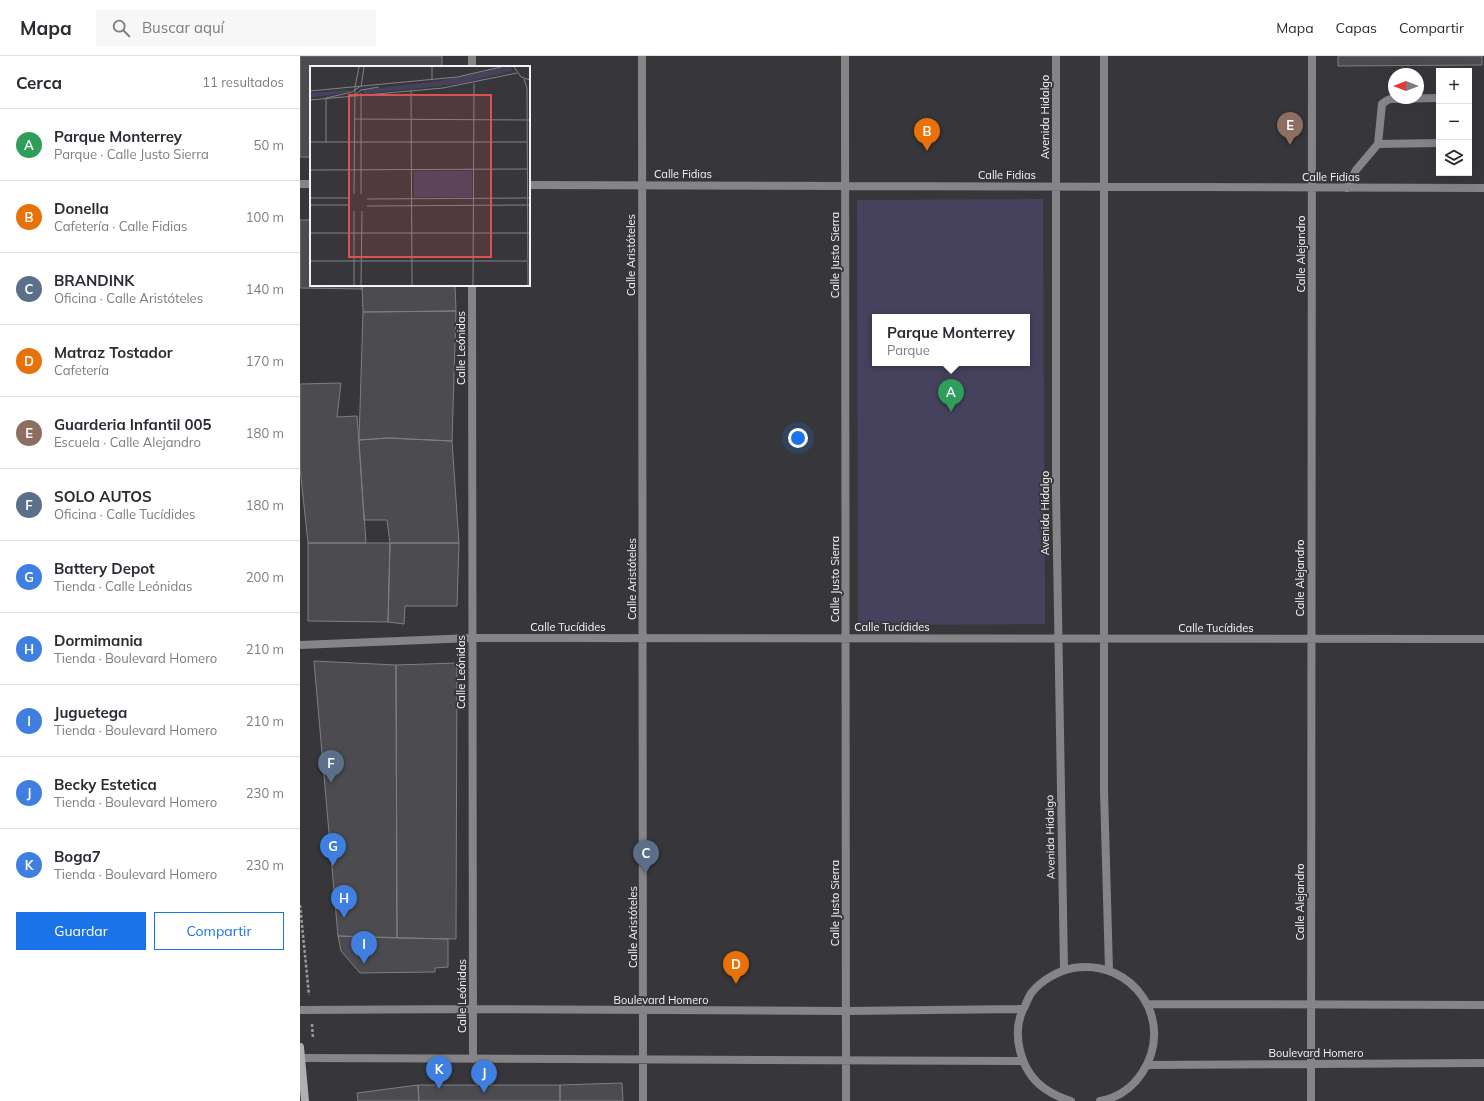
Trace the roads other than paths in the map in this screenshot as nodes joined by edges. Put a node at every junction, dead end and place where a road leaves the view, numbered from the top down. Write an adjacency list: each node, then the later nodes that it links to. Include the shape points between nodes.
1 (642, 56): 10 (street, Calle Aristóteles)
2 (845, 56): 11 (street, Calle Justo Sierra)
3 (1056, 56): 12 (street, Avenida Hidalgo)
4 (1104, 56): 13 (street)
5 (1312, 56): 14 (street, Calle Alejandro)
6 (1436, 98): 8 (street, via 1386,101 1382,104)
7 (1436, 143): 8 (street)
8 (1378, 144): 15 (street, via 1356,170)
9 (530, 185): 10 (street, Calle Fidias)
10 (642, 185): 11 (street, Calle Fidias); 19 (street, Calle Aristóteles)
11 (846, 186): 12 (street, Calle Fidias); 20 (street, Calle Justo Sierra)
12 (1056, 187): 13 (street, Calle Fidias); 21 (street, Avenida Hidalgo)
13 (1105, 187): 14 (street, Calle Fidias); 22 (street)
14 (1312, 188): 15 (street, Calle Fidias); 23 (street, Calle Alejandro)
15 (1347, 188): 16 (street, Calle Fidias)
16 (1484, 188)
17 (472, 286): 18 (street, Calle Leónidas)
18 (472, 638): 19 (street, Calle Tucídides); 25 (street, Calle Tucídides); 31 (street, Calle Leónidas)
19 (643, 638): 20 (street, Calle Tucídides); 34 (street, Calle Aristóteles)
20 (846, 638): 21 (street, Calle Tucídides); 35 (street, Calle Justo Sierra)
21 (1058, 639): 22 (street, Calle Tucídides); 26 (street, Avenida Hidalgo)
22 (1104, 639): 23 (street, Calle Tucídides); 27 (street, via 1104,791)
23 (1311, 639): 24 (street, Calle Tucídides); 29 (street, Calle Alejandro)
24 (1484, 639)
25 (300, 645)
26 (1064, 970): 27 (street, via 1086,966); 32 (street, via 1047,979 1032,992)
27 (1109, 970): 28 (street, via 1138,990)
28 (1147, 1004): 29 (street); 44 (street, via 1154,1035)
29 (1311, 1004): 30 (street); 42 (street, Calle Alejandro)
30 (1484, 1005)
31 (473, 1009): 33 (street, Boulevard Homero); 34 (street, Boulevard Homero); 38 (street, Calle Leónidas)
32 (1023, 1009): 35 (street, Boulevard Homero); 41 (street, via 1018,1026 1018,1044)
33 (300, 1010)
34 (644, 1011): 35 (street, Boulevard Homero); 40 (street, Calle Aristóteles)
35 (846, 1011): 39 (street, Calle Justo Sierra)
36 (300, 1047): 37 (main road)
37 (300, 1058): 38 (street); 47 (main road)
38 (473, 1059): 40 (street)
39 (845, 1059): 40 (street); 41 (street); 49 (street, Calle Justo Sierra)
40 (644, 1060): 48 (street, Calle Aristóteles)
41 (1023, 1061): 45 (street, via 1031,1075)
42 (1311, 1064): 43 (street, Boulevard Homero); 44 (street, Boulevard Homero); 51 (street, Calle Alejandro)
43 (1484, 1064)
44 (1147, 1065): 46 (street, via 1137,1080 1124,1091)
45 (1056, 1098): 50 (street)
46 (1105, 1100)
47 (305, 1101)
48 (643, 1101)
49 (846, 1101)
50 (1071, 1101)
51 (1311, 1101)

